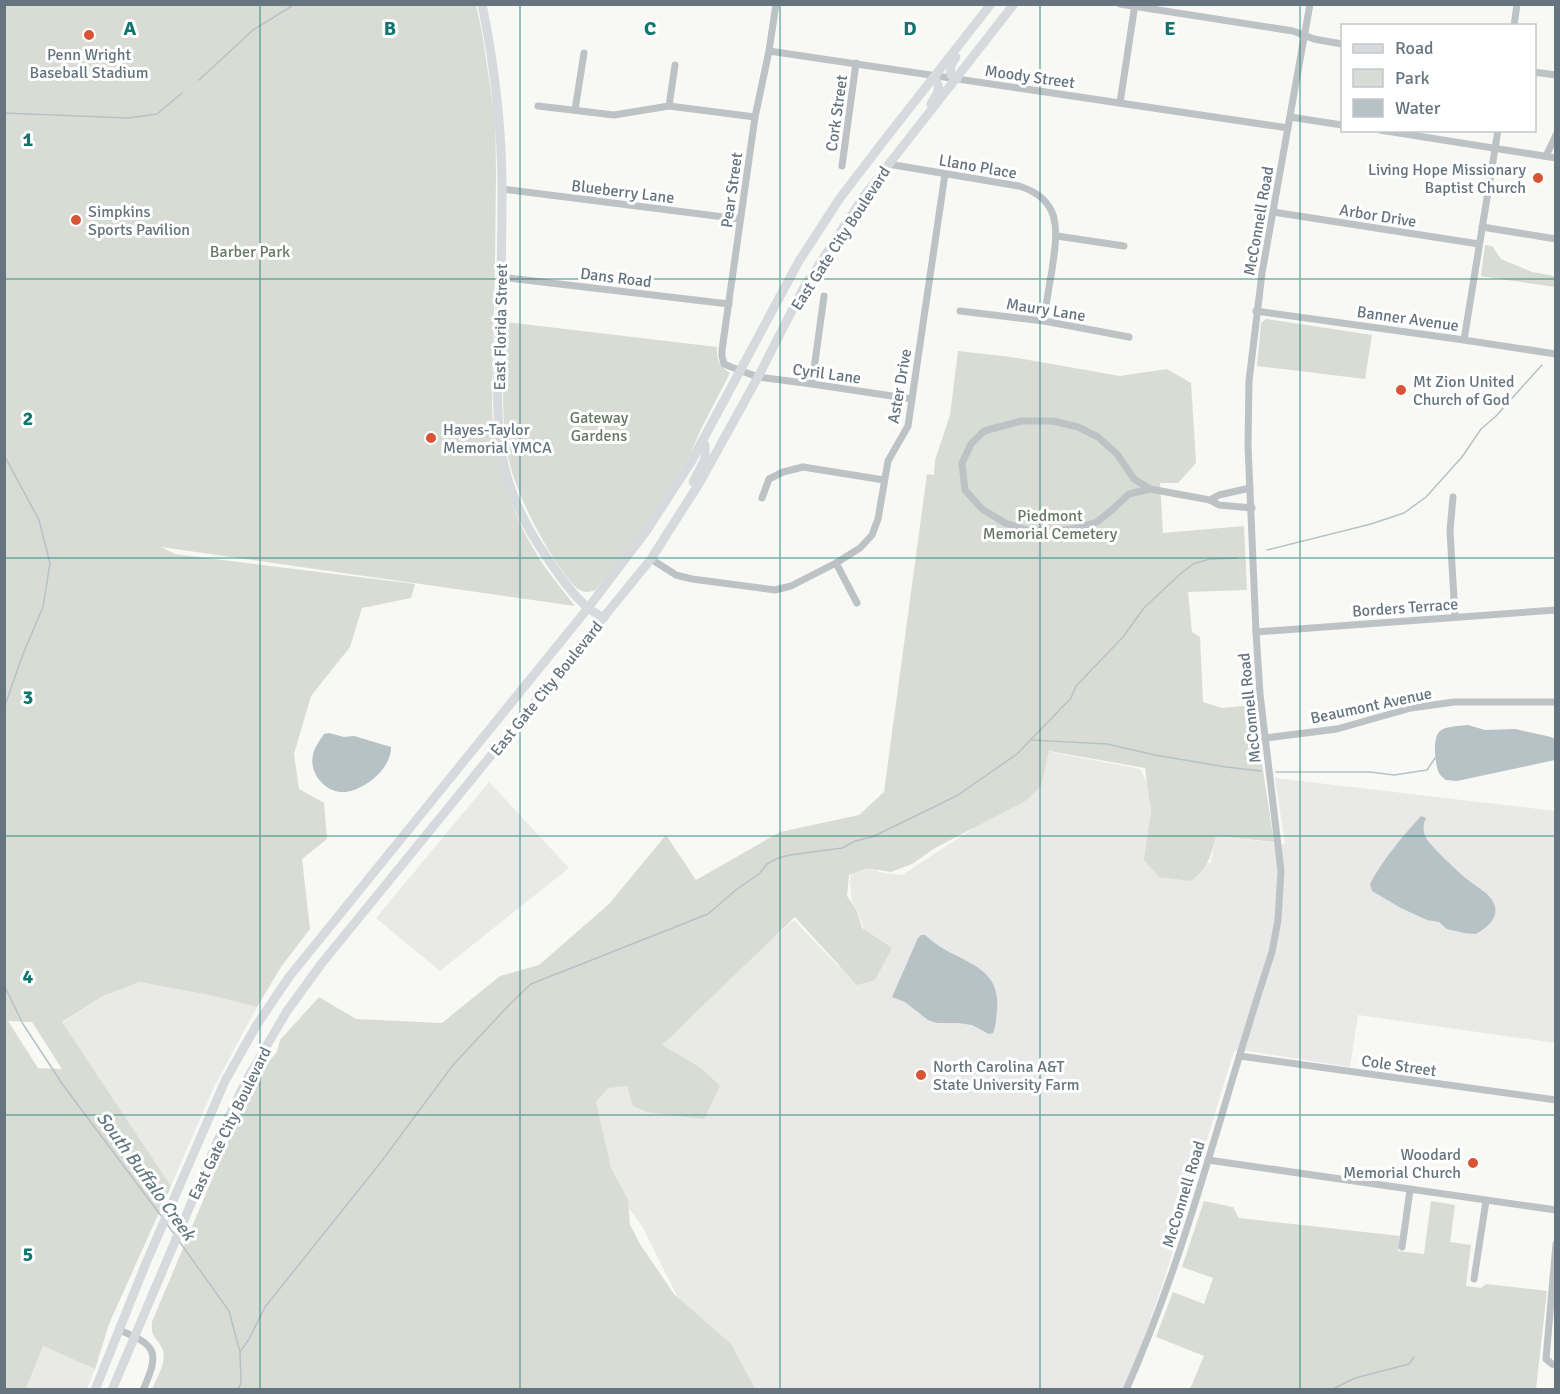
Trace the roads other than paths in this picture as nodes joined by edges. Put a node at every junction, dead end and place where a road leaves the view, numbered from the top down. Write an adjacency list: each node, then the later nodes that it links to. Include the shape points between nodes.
1 (482, 4): 39 (main road, East Florida Street, via 498,100)
2 (776, 4): 13 (street, Pear Street)
3 (991, 4): 10 (main road, East Gate City Boulevard)
4 (1014, 4): 20 (main road, East Gate City Boulevard)
5 (1120, 4): 8 (street)
6 (1310, 4): 11 (street, McConnell Road)
7 (1517, 4): 9 (street)
8 (1135, 6): 11 (street, via 1293,31); 21 (street)
9 (1514, 24)
10 (973, 27): 19 (main road, East Gate City Boulevard); 20 (main road, via 951,66 951,75)
11 (1304, 36): 12 (street); 26 (street, McConnell Road)
12 (1341, 44)
13 (769, 51): 15 (street, Moody Street); 25 (street, Pear Street)
14 (584, 54): 24 (street)
15 (856, 63): 19 (street, Moody Street); 37 (street, Cork Street)
16 (675, 65): 23 (street)
17 (1536, 72): 18 (street)
18 (1556, 75)
19 (934, 77): 20 (street, Moody Street); 28 (main road, via 939,90); 56 (main road, East Gate City Boulevard, via 840,198 799,261)
20 (957, 79): 21 (street, Moody Street); 28 (main road, East Gate City Boulevard)
21 (1120, 103): 29 (street, Moody Street)
22 (538, 106): 24 (street)
23 (669, 106): 24 (street, via 614,116); 25 (street)
24 (575, 110)
25 (755, 117): 41 (street, Pear Street)
26 (1290, 117): 27 (street); 29 (street, McConnell Road)
27 (1341, 125)
28 (918, 127): 36 (main road, East Gate City Boulevard)
29 (1288, 128): 40 (street, McConnell Road)
30 (1393, 132): 33 (street)
31 (1498, 132): 33 (street)
32 (1556, 135): 34 (street)
33 (1495, 148): 34 (street); 42 (street)
34 (1546, 156): 35 (street)
35 (1556, 158)
36 (888, 164): 38 (street, Llano Place); 57 (main road, East Gate City Boulevard, via 803,290)
37 (842, 166)
38 (945, 174): 43 (street, Llano Place, via 1031,190 1052,211); 59 (street, Aster Drive)
39 (502, 189): 41 (street, Blueberry Lane); 47 (main road, East Florida Street)
40 (1273, 212): 45 (street, Arbor Drive); 51 (street, McConnell Road)
41 (740, 219): 49 (street, Pear Street)
42 (1482, 227): 44 (street); 45 (street)
43 (1057, 236): 46 (street); 52 (street, Llano Place)
44 (1556, 238)
45 (1479, 244): 54 (street)
46 (1124, 246)
47 (501, 280): 49 (street, Dans Road); 72 (main road, East Florida Street, via 499,417 504,465 539,547)
48 (824, 296): 58 (street)
49 (729, 304): 56 (street, Pear Street, via 722,356 724,364)
50 (960, 310): 52 (street, Maury Lane)
51 (1256, 311): 54 (street, Banner Avenue); 62 (street, McConnell Road, via 1248,395)
52 (1044, 321): 53 (street, Maury Lane)
53 (1129, 337)
54 (1464, 340): 55 (street, Banner Avenue)
55 (1556, 354)
56 (739, 371): 57 (street, Cyril Lane); 60 (main road, East Gate City Boulevard)
57 (758, 377): 58 (street, Cyril Lane); 68 (main road, East Gate City Boulevard)
58 (812, 384): 59 (street, Cyril Lane)
59 (912, 399): 61 (street, Aster Drive, via 908,426 888,461)
60 (701, 443): 68 (main road, via 705,445 705,459); 72 (main road, East Gate City Boulevard, via 647,530)
61 (884, 480): 65 (street, via 803,467 769,479); 70 (street, Aster Drive, via 872,535 860,548)
62 (1250, 488): 66 (street); 67 (street, McConnell Road)
63 (1150, 489): 63 (street, via 1134,478 1117,454 1098,437 1053,421 1021,421 984,431 970,444 963,463 966,490 982,509 1005,523 1028,530 1051,532 1097,522 1129,494); 66 (street)
64 (1453, 497): 74 (street, via 1450,531)
65 (762, 498)
66 (1210, 500): 67 (street, via 1219,505)
67 (1252, 508): 76 (street, McConnell Road)
68 (657, 550): 69 (main road, East Gate City Boulevard)
69 (651, 559): 70 (street, Aster Drive, via 676,575 775,590 791,586); 75 (main road, East Gate City Boulevard)
70 (836, 562): 71 (street)
71 (857, 603)
72 (588, 608): 75 (main road, East Florida Street); 79 (main road, East Gate City Boulevard, via 289,977)
73 (1556, 610): 74 (street, Borders Terrace)
74 (1455, 616): 76 (street, Borders Terrace)
75 (604, 618): 81 (main road, East Gate City Boulevard, via 322,963)
76 (1256, 632): 78 (street, McConnell Road)
77 (1556, 702): 78 (street, Beaumont Avenue, via 1454,702 1411,708 1337,729)
78 (1265, 738): 80 (street, McConnell Road, via 1279,847 1280,905 1272,952)
79 (239, 1054): 81 (main road); 90 (main road, East Gate City Boulevard, via 211,1110)
80 (1239, 1056): 82 (street, Cole Street); 83 (street, McConnell Road)
81 (255, 1064): 91 (main road, East Gate City Boulevard)
82 (1556, 1100)
83 (1208, 1160): 84 (street); 96 (street, McConnell Road, via 1170,1280)
84 (1410, 1190): 85 (street); 88 (street)
85 (1486, 1201): 86 (street); 89 (street)
86 (1556, 1210)
87 (1556, 1244): 92 (street, via 1546,1359)
88 (1402, 1247)
89 (1474, 1279)
90 (119, 1330): 91 (street); 93 (main road, East Gate City Boulevard)
91 (134, 1336): 94 (main road, East Gate City Boulevard); 95 (street, via 152,1351 154,1361)
92 (1556, 1365)
93 (95, 1389)
94 (112, 1389)
95 (143, 1389)
96 (1126, 1389)

